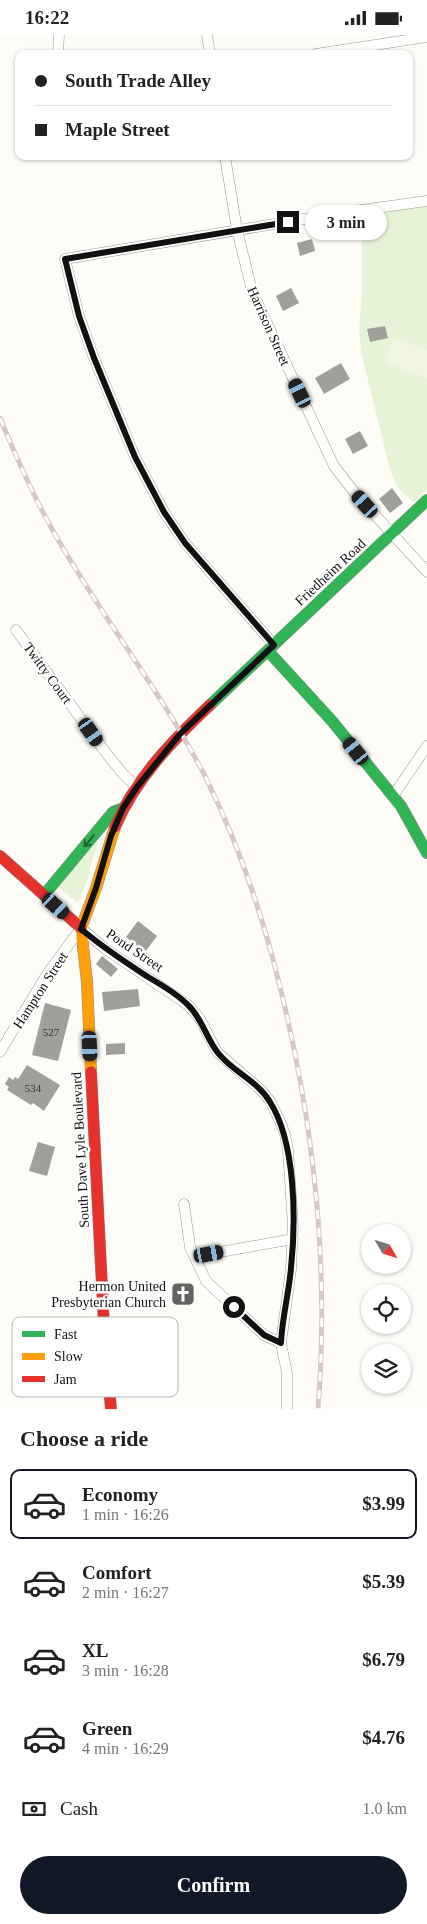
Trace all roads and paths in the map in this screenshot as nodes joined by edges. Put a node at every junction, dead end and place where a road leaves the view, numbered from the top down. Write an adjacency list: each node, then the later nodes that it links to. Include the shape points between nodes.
1 (59, 35): 4 (street)
2 (207, 35): 5 (street)
3 (427, 37): 6 (street)
4 (58, 50)
5 (209, 50)
6 (342, 50)
7 (226, 160): 9 (street, Harrison Street)
8 (427, 201): 9 (street)
9 (237, 230): 11 (street, Harrison Street, via 252,291 334,466); 14 (street, via 65,259 79,316 94,358 135,457 164,512 191,551)
10 (427, 500): 11 (main road, Friedheim Road)
11 (392, 534): 12 (street, Harrison Street); 14 (main road, Friedheim Road)
12 (427, 572)
13 (16, 629): 16 (street, Twitty Court, via 106,753)
14 (271, 648): 16 (main road, Friedheim Road, via 186,728); 17 (main road)
15 (427, 746): 17 (street)
16 (137, 787): 18 (main road, Friedheim Road)
17 (393, 796): 19 (main road)
18 (123, 808): 21 (main road, one-way to 21, via 113,812); 22 (main road, South Dave Lyle Boulevard)
19 (427, 853)
20 (0, 856): 21 (main road, Pond Street)
21 (44, 895): 22 (main road, Pond Street)
22 (81, 929): 23 (street, Hampton Street, via 48,974); 25 (street, Pond Street, via 188,1005 217,1052 270,1101 285,1134 288,1150); 27 (main road, South Dave Lyle Boulevard, via 87,982)
23 (0, 1052)
24 (184, 1204): 28 (street, via 190,1247 206,1281 264,1335)
25 (293, 1239): 26 (street); 28 (street, Pond Street)
26 (209, 1254)
27 (104, 1317)
28 (281, 1343): 29 (street, Pond Street)
29 (287, 1409)

